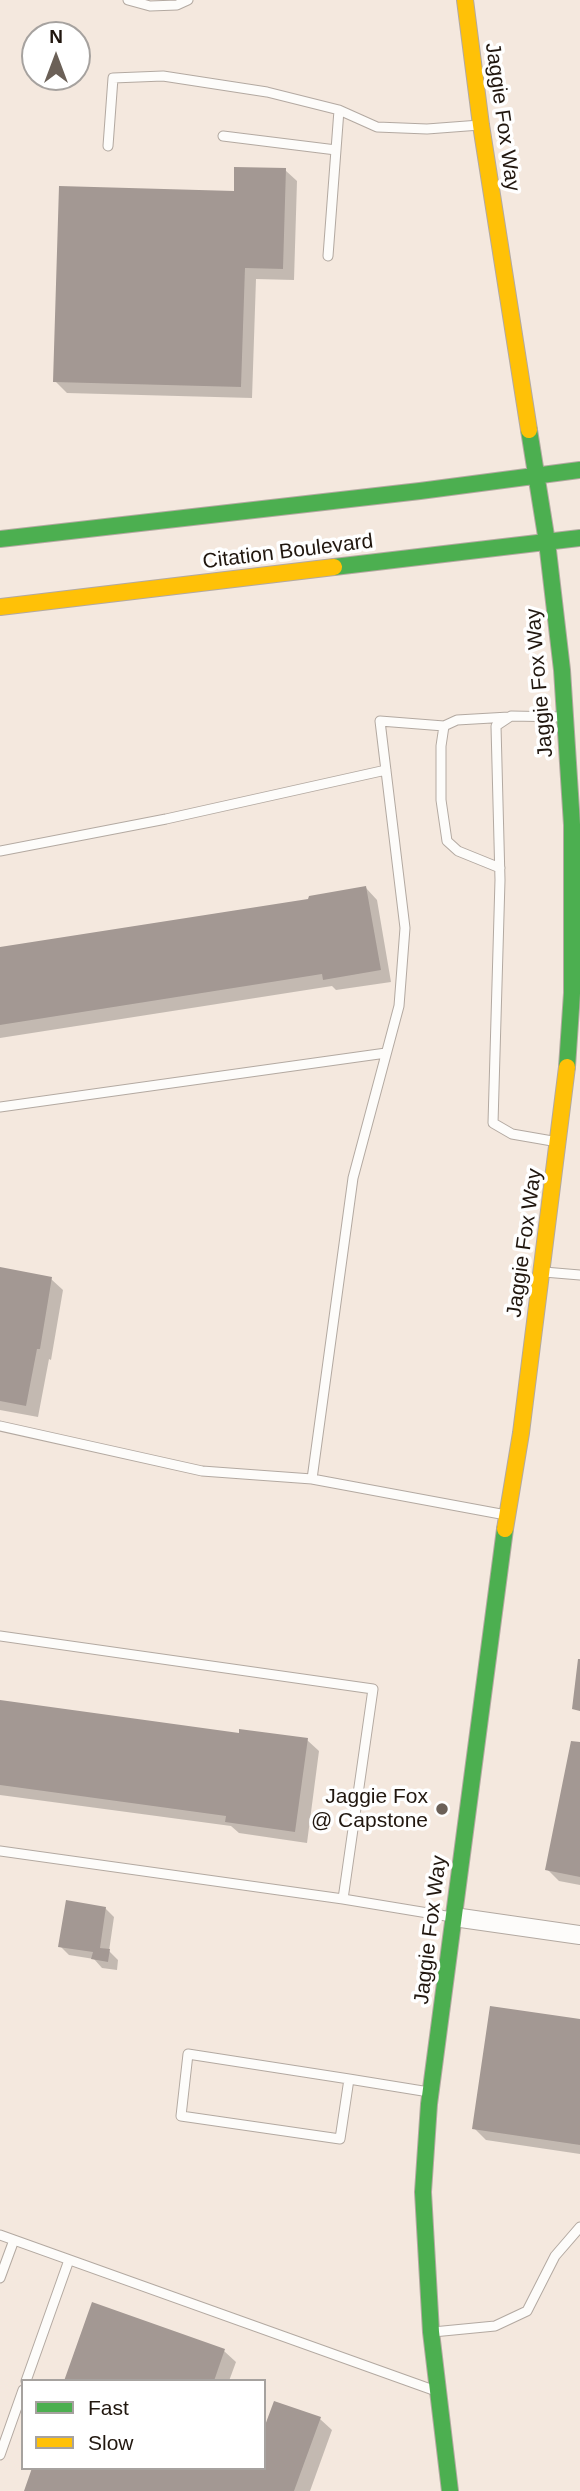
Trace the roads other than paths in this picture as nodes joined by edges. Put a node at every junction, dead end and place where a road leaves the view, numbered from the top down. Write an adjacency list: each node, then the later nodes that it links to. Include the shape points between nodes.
1 (128, 0): 2 (lane, via 150,6)
2 (188, 0)
3 (465, 0): 5 (street, Jaggie Fox Way)
4 (339, 110): 5 (lane, via 377,127); 7 (lane, via 267,92 163,76 113,78); 8 (lane)
5 (481, 125): 11 (street, Jaggie Fox Way)
6 (223, 136): 8 (lane)
7 (108, 146)
8 (336, 150): 9 (lane)
9 (328, 256)
10 (580, 470): 11 (street)
11 (535, 475): 13 (street); 14 (street, Jaggie Fox Way)
12 (580, 538): 14 (street, Citation Boulevard)
13 (0, 539)
14 (547, 542): 15 (street, Citation Boulevard); 17 (street, Jaggie Fox Way)
15 (0, 607)
16 (511, 716): 17 (lane); 18 (lane, via 457,720); 22 (lane, via 496,726)
17 (566, 718): 20 (street, Jaggie Fox Way)
18 (444, 726): 19 (lane, via 380,721); 22 (lane, via 441,800 447,841 458,851)
19 (386, 770): 21 (lane); 23 (lane, via 405,928 399,1006)
20 (575, 778): 25 (street, Jaggie Fox Way, via 572,993)
21 (0, 851)
22 (500, 868): 25 (lane, via 493,1123 512,1134)
23 (386, 1053): 24 (lane); 29 (lane, via 353,1178)
24 (0, 1107)
25 (559, 1142): 26 (street, Jaggie Fox Way)
26 (542, 1272): 27 (lane); 30 (street, Jaggie Fox Way)
27 (580, 1275)
28 (0, 1426): 29 (lane, via 202,1471)
29 (312, 1479): 30 (lane)
30 (507, 1516): 34 (street, Jaggie Fox Way)
31 (0, 1636): 33 (lane, via 373,1689)
32 (0, 1851): 33 (lane)
33 (343, 1899): 34 (lane)
34 (454, 1917): 35 (street); 37 (street, Jaggie Fox Way)
35 (580, 1935)
36 (349, 2079): 36 (lane, via 188,2053 181,2116 340,2139); 37 (lane)
37 (431, 2092): 43 (street, Jaggie Fox Way, via 422,2192)
38 (580, 2227): 43 (lane, via 555,2256 527,2311 495,2326)
39 (0, 2235): 40 (lane)
40 (14, 2240): 41 (lane); 42 (lane)
41 (69, 2260): 44 (lane); 45 (lane)
42 (0, 2278)
43 (431, 2332): 45 (street, Jaggie Fox Way)
44 (27, 2379)
45 (438, 2391): 48 (street, Jaggie Fox Way)
46 (21, 2396): 47 (lane)
47 (0, 2455)
48 (450, 2491)

